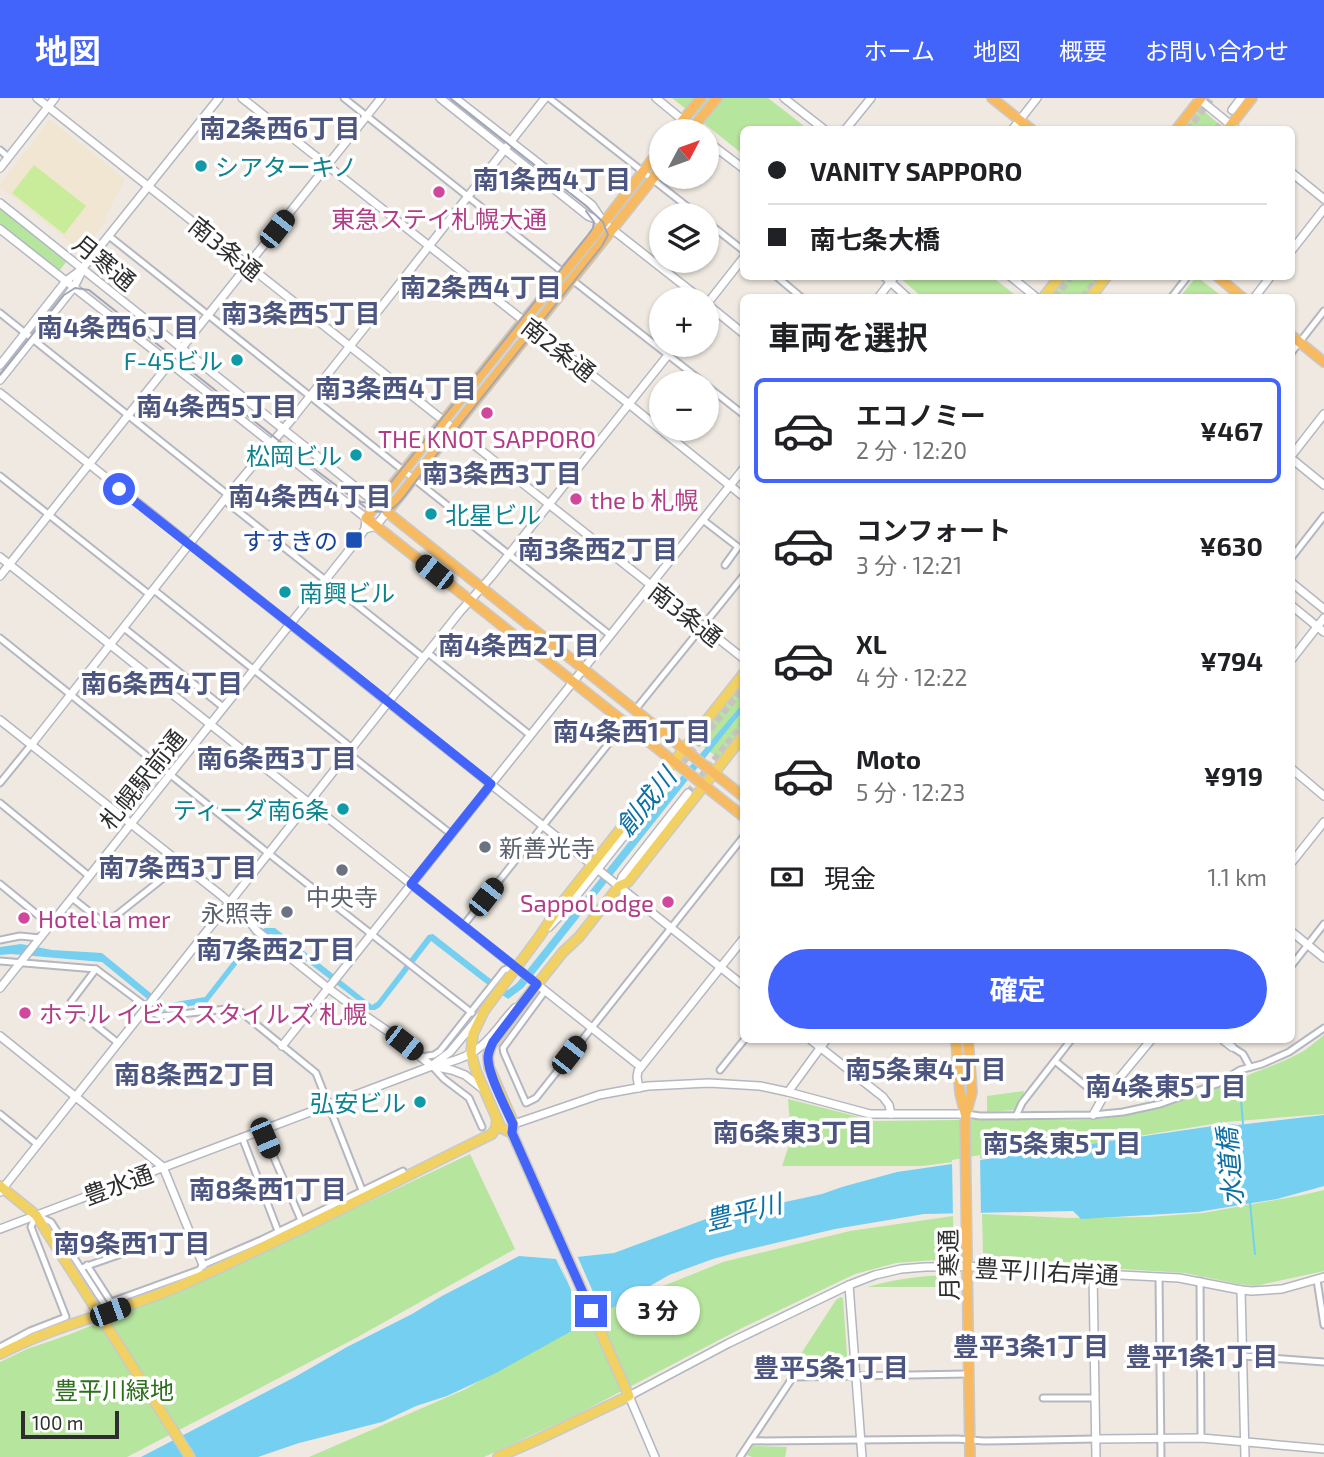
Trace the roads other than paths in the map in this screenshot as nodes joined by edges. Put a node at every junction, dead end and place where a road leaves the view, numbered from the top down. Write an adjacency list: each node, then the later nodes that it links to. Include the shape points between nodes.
1 (37, 98): 20 (street, 南3条通)
2 (55, 98): 20 (street)
3 (219, 98): 47 (street)
4 (242, 98): 40 (street, 南2条通)
5 (344, 98): 22 (street)
6 (381, 98): 22 (street)
7 (440, 98): 36 (street)
8 (455, 98): 34 (street)
9 (547, 98): 34 (street); 43 (street)
10 (656, 98): 23 (street)
11 (701, 98): 24 (highway)
12 (717, 98): 25 (highway)
13 (784, 98): 27 (street)
14 (871, 98): 28 (street)
15 (992, 98): 26 (highway)
16 (1037, 98): 26 (street)
17 (1241, 98): 21 (street)
18 (1252, 98): 33 (highway)
19 (1200, 99): 31 (highway); 32 (street)
20 (48, 107): 38 (street); 47 (street, 南3条通)
21 (1232, 110)
22 (367, 116): 40 (street); 49 (street)
23 (682, 119)
24 (684, 119)
25 (701, 119)
26 (1020, 120): 29 (street); 30 (highway)
27 (820, 126)
28 (848, 126)
29 (1015, 126)
30 (1027, 126)
31 (1179, 126)
32 (1230, 126)
33 (1233, 126)
34 (510, 142): 36 (street); 54 (street, via 592,205)
35 (0, 150): 38 (street)
36 (505, 150): 49 (street); 54 (street, via 588,216)
37 (719, 150): 41 (street)
38 (8, 157): 42 (street)
39 (649, 163): 43 (highway)
40 (327, 166): 60 (street, 南2条通); 63 (street)
41 (740, 166)
42 (0, 168)
43 (642, 171): 45 (street); 54 (highway)
44 (1295, 175): 50 (street)
45 (649, 177)
46 (649, 183): 56 (highway)
47 (148, 186): 58 (street); 63 (street, 南3条通)
48 (665, 189): 52 (street)
49 (469, 197): 60 (street); 65 (street)
50 (1324, 199)
51 (0, 203): 64 (street, 月寒通)
52 (683, 203)
53 (1324, 209): 59 (street)
54 (604, 222): 56 (street); 65 (highway)
55 (0, 229): 74 (street, 月寒通)
56 (612, 229): 66 (highway); 76 (street)
57 (719, 231): 61 (street)
58 (109, 236): 64 (street); 88 (street)
59 (1295, 246)
60 (429, 247): 89 (street, 南2条通); 96 (street)
61 (740, 248)
62 (740, 262): 77 (street)
63 (248, 266): 88 (street); 96 (street, 南3条通)
64 (82, 269): 74 (street); 75 (street); 97 (street, 月寒通)
65 (564, 273): 66 (street); 89 (highway)
66 (572, 279): 90 (highway); 95 (street)
67 (781, 280): 78 (street)
68 (892, 280): 79 (street)
69 (1015, 280): 80 (street)
70 (1057, 280): 81 (main road)
71 (1104, 280): 82 (main road)
72 (1185, 280): 83 (street)
73 (1222, 280): 84 (highway)
74 (66, 281): 75 (street, 月寒通); 92 (street)
75 (74, 287): 93 (street); 101 (street, 月寒通)
76 (686, 287)
77 (719, 289)
78 (797, 294)
79 (904, 294)
80 (1032, 294)
81 (1046, 294)
82 (1093, 294)
83 (1174, 294)
84 (1238, 294)
85 (1324, 311): 94 (street)
86 (0, 313): 92 (street)
87 (719, 314): 91 (street)
88 (208, 316): 97 (street); 106 (street)
89 (524, 322): 90 (street, 南2条通); 112 (highway)
90 (533, 329): 108 (street, 南2条通); 114 (highway)
91 (740, 331)
92 (26, 333): 93 (street); 102 (street)
93 (33, 339): 104 (street); 111 (street)
94 (1295, 339): 100 (highway)
95 (649, 340)
96 (350, 347): 106 (street); 112 (street, 南3条通)
97 (182, 348): 101 (street); 113 (street, 月寒通)
98 (666, 357): 108 (street)
99 (670, 357): 103 (street)
100 (1324, 362)
101 (170, 363): 111 (street); 115 (street, 月寒通)
102 (0, 365)
103 (688, 371)
104 (0, 380)
105 (0, 394): 118 (street)
106 (310, 396): 113 (street); 119 (street)
107 (719, 396): 109 (street)
108 (629, 404): 124 (street, 南2条通); 128 (street)
109 (740, 412)
110 (1324, 414): 116 (street)
111 (129, 415): 118 (street); 126 (street)
112 (443, 421): 114 (street, 南3条通); 119 (highway)
113 (283, 429): 115 (street); 127 (street, 月寒通)
114 (454, 429): 122 (highway); 128 (street, 南3条通)
115 (271, 443): 126 (street); 132 (street, 月寒通)
116 (1295, 453)
117 (1295, 460): 123 (street)
118 (89, 465): 130 (street); 136 (street)
119 (404, 471): 122 (street); 127 (highway)
120 (740, 473): 124 (street)
121 (0, 476): 130 (street)
122 (414, 478): 129 (highway); 138 (street)
123 (1324, 485)
124 (730, 486): 125 (street, 南2条通); 133 (street)
125 (740, 494)
126 (226, 497): 136 (street); 143 (street)
127 (377, 504): 129 (street, 月寒通); 132 (highway)
128 (549, 505): 138 (street); 145 (street, 南3条通)
129 (387, 512): 134 (street); 147 (highway, 月寒通)
130 (49, 515): 140 (street); 148 (street)
131 (1324, 516): 137 (street)
132 (366, 518): 134 (highway, 月寒通); 135 (street)
133 (703, 520): 141 (street, via 738,547); 145 (street)
134 (376, 526): 135 (street); 149 (highway, 月寒通)
135 (365, 529): 143 (street, 札幌駅前通)
136 (189, 545): 148 (street); 153 (street)
137 (1295, 553)
138 (509, 555): 147 (street); 157 (street)
139 (0, 557): 140 (street)
140 (10, 564): 142 (street); 159 (street)
141 (725, 565)
142 (0, 576)
143 (325, 579): 153 (street, 札幌駅前通); 160 (street)
144 (740, 580): 154 (street)
145 (650, 585): 154 (street, 南3条通); 157 (street)
146 (1295, 585): 151 (street)
147 (482, 588): 149 (street); 163 (highway, 月寒通)
148 (152, 592): 155 (street); 164 (street)
149 (471, 600): 160 (street); 166 (highway, 月寒通)
150 (1295, 608): 156 (street)
151 (1324, 609)
152 (1324, 618): 156 (street)
153 (290, 623): 164 (street, 札幌駅前通); 168 (street)
154 (702, 626): 161 (street, 南3条通); 170 (street)
155 (124, 628): 159 (street); 169 (street)
156 (1321, 629): 162 (street)
157 (610, 635): 163 (street)
158 (0, 638): 167 (street)
159 (111, 645): 167 (street); 173 (street)
160 (426, 656): 168 (street); 174 (street)
161 (740, 656)
162 (1295, 656)
163 (583, 669): 166 (street); 170 (highway, 月寒通)
164 (253, 670): 169 (street, 札幌駅前通); 178 (street)
165 (740, 678): 177 (main road)
166 (573, 682): 172 (highway, 月寒通); 174 (street)
167 (71, 694): 176 (street); 182 (street)
168 (389, 702): 178 (street); 185 (street)
169 (223, 708): 173 (street, 札幌駅前通)
170 (635, 710): 177 (highway, 月寒通)
171 (0, 720): 176 (street)
172 (625, 723): 179 (highway, 月寒通); 195 (street)
173 (210, 724): 182 (street, 札幌駅前通); 191 (street)
174 (530, 735): 185 (street)
175 (740, 740): 181 (main road)
176 (31, 745): 184 (street); 194 (street)
177 (683, 749): 179 (main road); 181 (highway, 月寒通)
178 (350, 750): 191 (street); 196 (street)
179 (673, 761): 186 (highway, 月寒通); 201 (main road)
180 (1295, 772): 189 (street)
181 (714, 773): 186 (main road); 188 (highway, 月寒通)
182 (170, 774): 194 (street, 札幌駅前通); 198 (street)
183 (670, 778): 201 (street)
184 (0, 783)
185 (491, 784): 195 (street); 196 (street)
186 (704, 786): 192 (highway, 月寒通); 203 (main road, via 628,881)
187 (688, 793): 203 (street)
188 (740, 794)
189 (1324, 796)
190 (0, 803): 202 (street)
191 (309, 803): 198 (street); 205 (street)
192 (740, 814)
193 (1324, 822): 199 (street)
194 (131, 824): 200 (street); 202 (street, 札幌駅前通)
195 (542, 826): 201 (street); 210 (street)
196 (451, 834): 205 (street)
197 (740, 841): 211 (street)
198 (269, 853): 207 (street); 212 (street)
199 (1295, 858)
200 (181, 864): 206 (street, via 104,923); 207 (street)
201 (598, 869): 203 (street); 224 (main road, via 561,904)
202 (89, 876): 206 (street, 札幌駅前通)
203 (615, 883): 211 (street); 227 (main road, via 579,937)
204 (0, 884): 209 (street)
205 (411, 884): 210 (street); 212 (street)
206 (72, 898): 209 (street, 札幌駅前通)
207 (230, 903): 225 (street, via 256,930); 230 (street)
208 (1324, 924): 217 (street)
209 (50, 925): 214 (street, 札幌駅前通)
210 (463, 926): 224 (street)
211 (671, 928): 222 (street); 233 (street)
212 (371, 934): 225 (street); 232 (street)
213 (1295, 935): 217 (street)
214 (40, 938): 215 (street); 221 (street, 札幌駅前通)
215 (0, 940)
216 (740, 944): 222 (street)
217 (1307, 945): 218 (street); 220 (street)
218 (1324, 958)
219 (0, 961): 221 (street)
220 (1295, 961)
221 (20, 963): 223 (street); 228 (street, 札幌駅前通)
222 (721, 967): 226 (street); 251 (street)
223 (96, 969): 230 (street); 236 (street, via 72,1006)
224 (520, 970): 227 (street); 231 (main road); 232 (street, via 504,970)
225 (332, 983): 245 (street); 248 (street)
226 (740, 983)
227 (538, 985): 229 (main road); 233 (street); 233 (street, via 503,1048 526,1103 536,1098)
228 (0, 988)
229 (524, 1001): 247 (street); 267 (main road, via 488,1056)
230 (148, 1005): 236 (street); 245 (street, via 162,1016 236,1008)
231 (484, 1011): 247 (main road, via 473,1034); 250 (street)
232 (472, 1013): 248 (street, via 440,1051)
233 (591, 1028): 251 (street)
234 (1324, 1028): 252 (street, via 1289,1052)
235 (0, 1036): 257 (street)
236 (118, 1043): 257 (street)
237 (742, 1043): 253 (street)
238 (815, 1043): 246 (street)
239 (823, 1043): 246 (street)
240 (956, 1043): 265 (highway, 月寒通)
241 (968, 1043): 265 (highway, 月寒通, via 972,1092)
242 (1069, 1043): 249 (street)
243 (1149, 1043): 258 (street)
244 (1229, 1043): 252 (street)
245 (282, 1046): 259 (street, via 316,1073)
246 (820, 1047): 256 (street); 261 (street, via 883,1097)
247 (471, 1053): 250 (street, 豊水通); 255 (main road)
248 (421, 1057): 250 (street)
249 (1055, 1061): 258 (street); 263 (street)
250 (432, 1066): 255 (street, via 465,1075); 259 (street, 豊水通); 266 (street, via 469,1098)
251 (641, 1067): 254 (street)
252 (1250, 1067): 262 (street, via 1160,1104)
253 (720, 1070)
254 (639, 1088): 256 (street, via 723,1083); 267 (street, via 589,1098)
255 (485, 1091): 264 (main road)
256 (788, 1092): 261 (street, via 865,1113)
257 (75, 1097): 270 (street); 271 (street)
258 (1102, 1099): 262 (street)
259 (328, 1105): 268 (street, 豊水通); 274 (street)
260 (0, 1114): 270 (street)
261 (891, 1114): 265 (street)
262 (1093, 1115): 263 (street)
263 (1016, 1116): 265 (street)
264 (497, 1117): 267 (main road, via 501,1128); 290 (main road, via 492,1134 207,1273)
265 (965, 1119): 280 (highway, 月寒通)
266 (482, 1127)
267 (513, 1128): 298 (main road)
268 (262, 1130): 269 (street, 豊水通); 276 (street)
269 (242, 1138): 271 (street, 豊水通); 278 (street)
270 (37, 1144): 273 (street)
271 (163, 1167): 275 (street, 豊水通); 281 (street)
272 (403, 1171): 274 (street)
273 (1, 1189): 275 (main road)
274 (362, 1190): 276 (street)
275 (36, 1215): 277 (street, 豊水通); 282 (street, via 51,1222); 290 (main road); 292 (street, via 31,1227 66,1317)
276 (300, 1220): 278 (street)
277 (0, 1228)
278 (278, 1231): 281 (street)
279 (130, 1251): 282 (street)
280 (967, 1261): 283 (street, 豊平川右岸通); 287 (street, 豊平川右岸通, via 901,1269); 296 (highway, 月寒通)
281 (203, 1265): 282 (street, via 181,1278 111,1302)
282 (84, 1267): 289 (street)
283 (1093, 1273): 284 (street, 豊平川右岸通); 300 (street)
284 (1159, 1277): 286 (street, 豊平川右岸通); 301 (street)
285 (1320, 1278): 288 (street, 豊平川右岸通, via 1282,1289); 291 (street)
286 (1200, 1281): 288 (street, 豊平川右岸通); 302 (street)
287 (849, 1285): 297 (street); 298 (street, 豊平川右岸通)
288 (1241, 1290): 294 (street)
289 (104, 1304)
290 (102, 1318): 293 (main road, via 37,1337); 309 (main road)
291 (1324, 1325)
292 (0, 1347)
293 (0, 1354)
294 (1243, 1356): 295 (street); 307 (street)
295 (1324, 1362)
296 (968, 1374): 297 (street); 305 (highway, 月寒通)
297 (856, 1376): 304 (street); 306 (street, via 793,1377)
298 (627, 1393): 310 (main road); 311 (street)
299 (1043, 1398): 300 (street)
300 (1094, 1398): 303 (street)
301 (1161, 1438): 302 (street); 303 (street); 316 (street)
302 (1201, 1438): 307 (street)
303 (1095, 1439): 305 (street); 315 (street)
304 (861, 1440): 305 (street); 306 (street); 313 (street)
305 (970, 1440): 314 (highway, 月寒通)
306 (751, 1441): 312 (street)
307 (1244, 1442): 308 (street); 317 (street)
308 (1324, 1449)
309 (190, 1457)
310 (498, 1457)
311 (655, 1457)
312 (740, 1457)
313 (862, 1457)
314 (970, 1457)
315 (1096, 1457)
316 (1161, 1457)
317 (1245, 1457)

